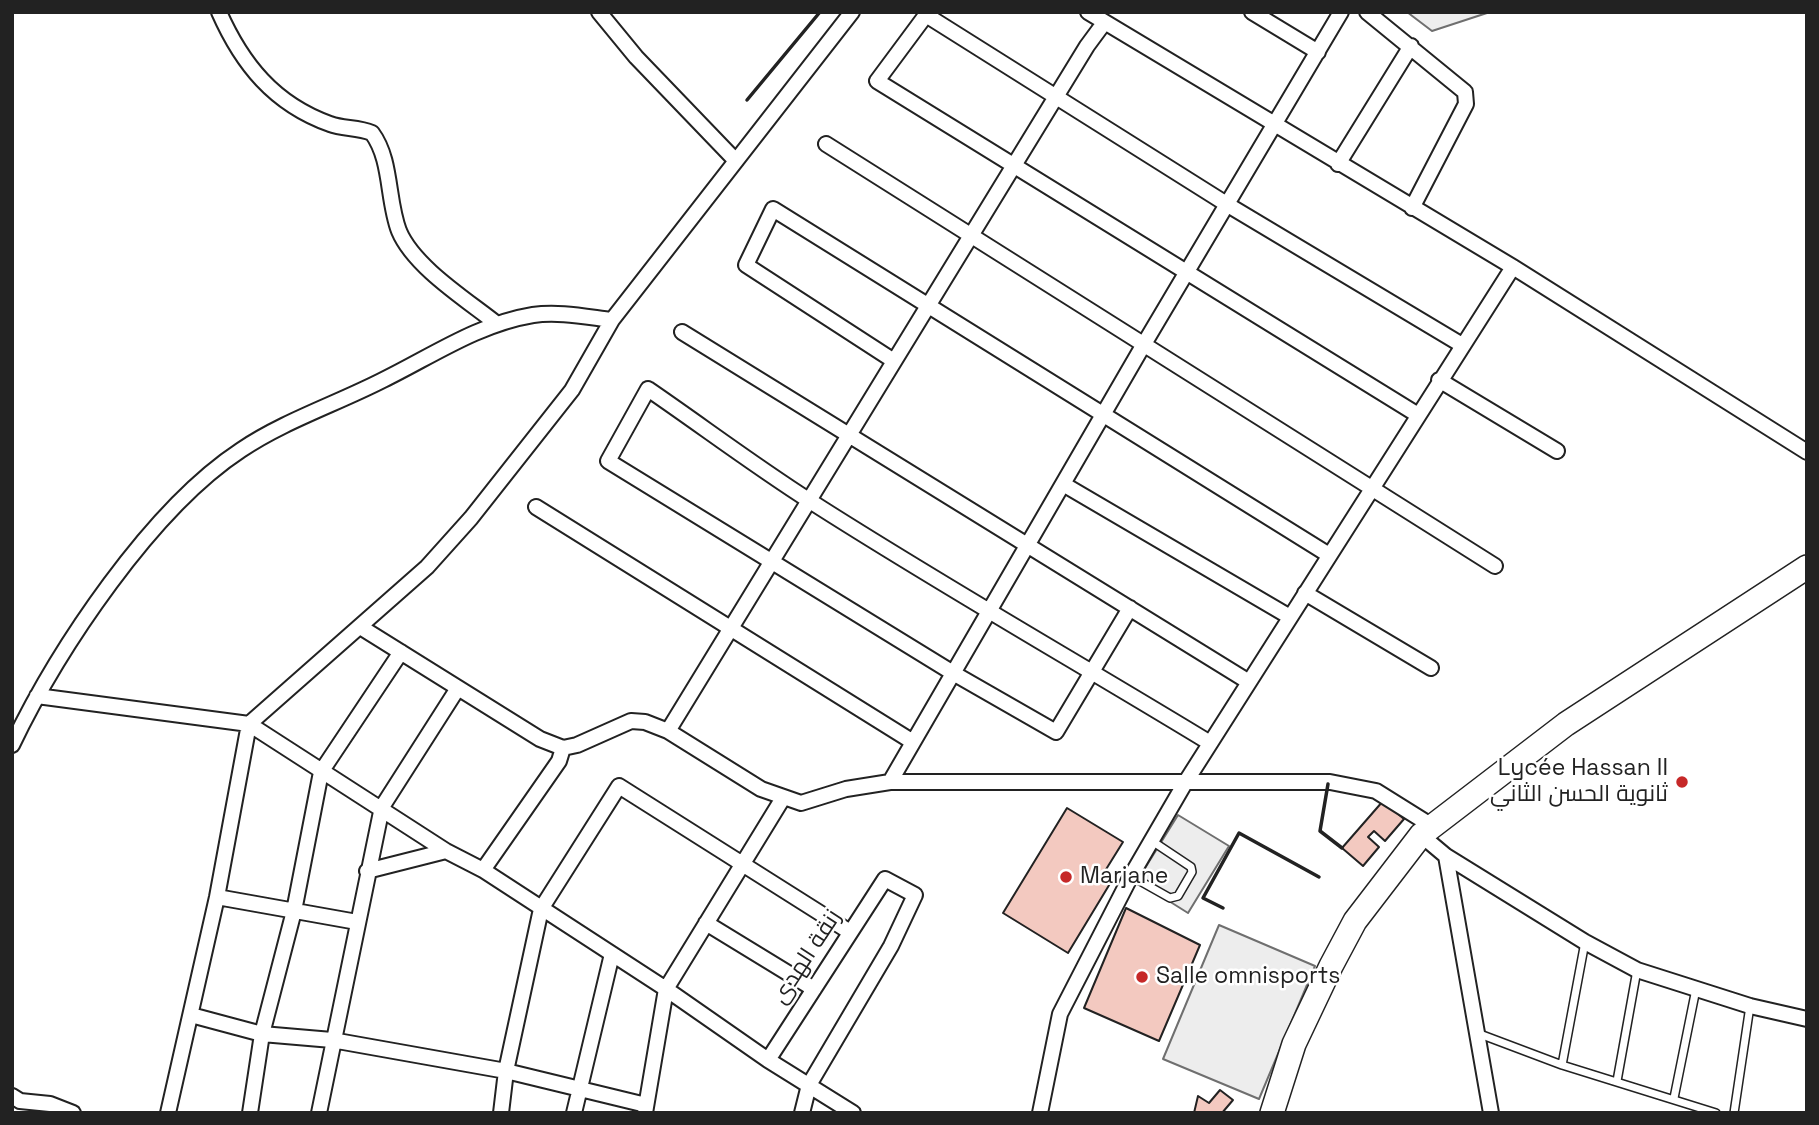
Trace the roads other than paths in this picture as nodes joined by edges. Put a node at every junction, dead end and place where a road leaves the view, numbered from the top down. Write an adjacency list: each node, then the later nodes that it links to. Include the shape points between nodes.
1 (219, 12): 24 (street, via 239,54 274,90 332,125 372,133 406,243 435,274)
2 (600, 12): 14 (street, via 636,57)
3 (852, 12): 14 (street)
4 (1088, 12): 8 (street)
5 (1252, 12): 10 (street)
6 (1341, 12): 10 (street)
7 (1367, 12): 9 (street)
8 (1104, 23): 11 (street); 12 (street)
9 (1411, 46): 15 (street); 18 (street, via 1454,80 1465,92 1466,104)
10 (1318, 52): 12 (street)
11 (1056, 97): 16 (street); 16 (street, via 926,15 877,81); 17 (street)
12 (1274, 127): 15 (street); 17 (street)
13 (826, 144): 19 (street)
14 (736, 161): 23 (street)
15 (1338, 164): 18 (street)
16 (1014, 166): 19 (street); 21 (street)
17 (1228, 205): 21 (street); 27 (street)
18 (1412, 208): 20 (street)
19 (971, 236): 22 (street); 26 (street)
20 (1513, 267): 27 (street); 34 (street)
21 (1187, 272): 26 (street); 30 (street)
22 (928, 306): 28 (street); 28 (street, via 773,209 746,265); 31 (street)
23 (612, 320): 24 (street, via 535,314); 49 (street, via 572,390 471,518)
24 (497, 324): 57 (street, via 289,424 208,475 171,510 120,573)
25 (682, 332): 32 (street)
26 (1144, 344): 31 (street); 36 (street)
27 (1462, 345): 29 (street)
28 (894, 362): 32 (street)
29 (1440, 380): 30 (street); 33 (street)
30 (1418, 415): 36 (street)
31 (1102, 416): 35 (street); 40 (street)
32 (849, 435): 37 (street); 39 (street)
33 (1558, 451)
34 (1807, 452)
35 (1063, 484): 39 (street); 48 (street)
36 (1371, 488): 40 (street); 43 (street)
37 (809, 500): 42 (street); 42 (street, via 648,389 608,461); 47 (street)
38 (537, 507): 50 (street)
39 (1028, 544): 46 (street); 47 (street)
40 (1329, 555): 45 (street)
41 (1807, 559): 44 (main road)
42 (772, 562): 50 (street); 54 (street)
43 (1495, 566)
44 (1799, 573): 70 (main road, via 1566,724)
45 (1305, 593): 48 (street); 52 (street)
46 (1130, 608): 53 (street); 55 (street)
47 (990, 609): 53 (street); 54 (street)
48 (1290, 617): 55 (street)
49 (362, 628): 51 (street); 59 (street)
50 (731, 628): 60 (street); 61 (street)
51 (401, 652): 56 (street); 65 (street)
52 (1431, 667)
53 (1094, 672): 54 (street, via 1056,732); 62 (street)
54 (953, 673): 61 (street)
55 (1249, 682): 62 (street)
56 (458, 688): 64 (street, via 540,739); 69 (street)
57 (37, 696): 58 (street); 59 (street)
58 (17, 724): 63 (street)
59 (249, 724): 65 (street); 78 (street)
60 (668, 731): 64 (street, via 631,721); 68 (street)
61 (913, 742): 66 (street)
62 (1210, 743): 67 (street)
63 (12, 746)
64 (563, 748): 75 (street, via 559,761)
65 (321, 772): 69 (street); 80 (street)
66 (890, 782): 67 (street); 68 (street, via 801,803)
67 (1185, 783): 70 (street, via 1349,784 1376,791); 71 (street)
68 (783, 798): 74 (street)
69 (382, 807): 72 (street); 76 (street)
70 (1427, 831): 73 (street); 114 (main road, via 1355,921 1294,1044)
71 (1151, 841): 77 (street); 77 (lane, via 1188,863 1192,872 1174,898)
72 (446, 851): 75 (street); 76 (street)
73 (1446, 856): 84 (street); 93 (street)
74 (742, 864): 79 (street, via 619,786); 82 (street); 83 (street)
75 (483, 870): 79 (street)
76 (367, 871): 81 (street)
77 (1131, 876): 113 (street, via 1060,1014)
78 (217, 897): 80 (street); 91 (street)
79 (541, 909): 85 (street); 98 (street)
80 (294, 911): 81 (street); 94 (street)
81 (357, 922): 95 (street)
82 (706, 923): 87 (street); 88 (street)
83 (850, 932): 88 (street, زنقة الهدى); 100 (street, زنقة الهدى, via 885,879 915,895 891,946)
84 (1585, 942): 86 (street); 97 (lane)
85 (612, 954): 87 (street); 101 (street)
86 (1637, 970): 89 (street); 99 (lane)
87 (667, 989): 96 (street); 104 (street)
88 (814, 989): 96 (street, زنقة الهدى)
89 (1696, 989): 90 (street); 103 (lane)
90 (1749, 1006): 92 (street); 117 (lane)
91 (191, 1015): 94 (street); 106 (street)
92 (1807, 1019)
93 (1476, 1033): 97 (lane); 115 (street)
94 (262, 1034): 95 (street); 107 (street)
95 (332, 1040): 98 (street); 108 (street)
96 (768, 1060): 100 (street)
97 (1562, 1065): 99 (lane)
98 (506, 1071): 101 (street); 109 (street)
99 (1617, 1081): 103 (lane)
100 (809, 1085): 111 (street); 112 (street)
101 (580, 1089): 104 (street); 110 (street)
102 (12, 1096): 105 (street)
103 (1674, 1098): 116 (lane)
104 (646, 1109)
105 (73, 1113)
106 (168, 1113)
107 (250, 1113)
108 (319, 1113)
109 (501, 1113)
110 (574, 1113)
111 (802, 1113)
112 (853, 1113)
113 (1040, 1113)
114 (1272, 1113)
115 (1491, 1113)
116 (1716, 1113)
117 (1734, 1113)

